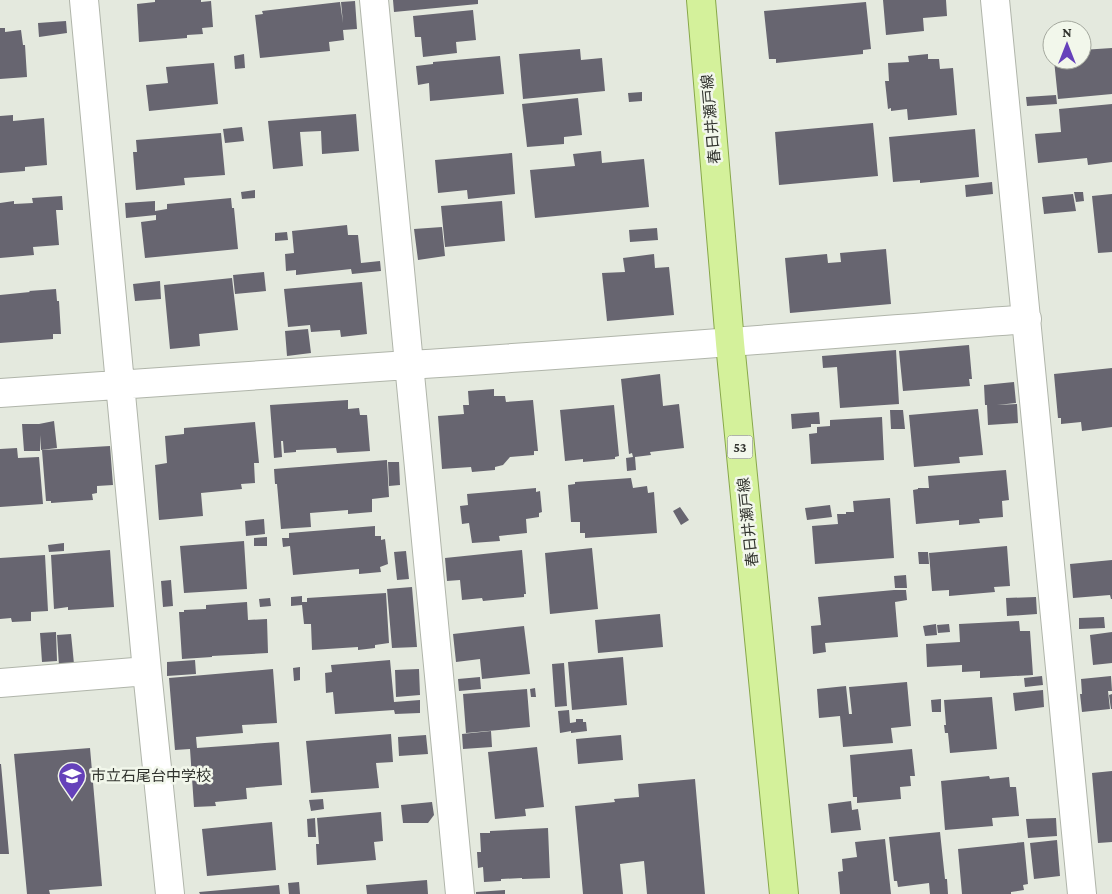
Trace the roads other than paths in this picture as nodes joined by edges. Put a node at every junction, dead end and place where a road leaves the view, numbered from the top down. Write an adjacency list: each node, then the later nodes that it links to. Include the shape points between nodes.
1 (84, 0): 8 (street)
2 (374, 0): 7 (street)
3 (701, 0): 6 (main road, 春日井瀬戸線 / 53)
4 (995, 0): 5 (street)
5 (1027, 319): 6 (street); 15 (street)
6 (730, 342): 7 (street); 14 (main road, 春日井瀬戸線 / 53)
7 (409, 365): 8 (street); 13 (street)
8 (121, 384): 9 (street); 10 (street)
9 (0, 393)
10 (147, 671): 11 (street); 12 (street)
11 (0, 683)
12 (170, 894)
13 (460, 894)
14 (784, 894)
15 (1082, 894)

